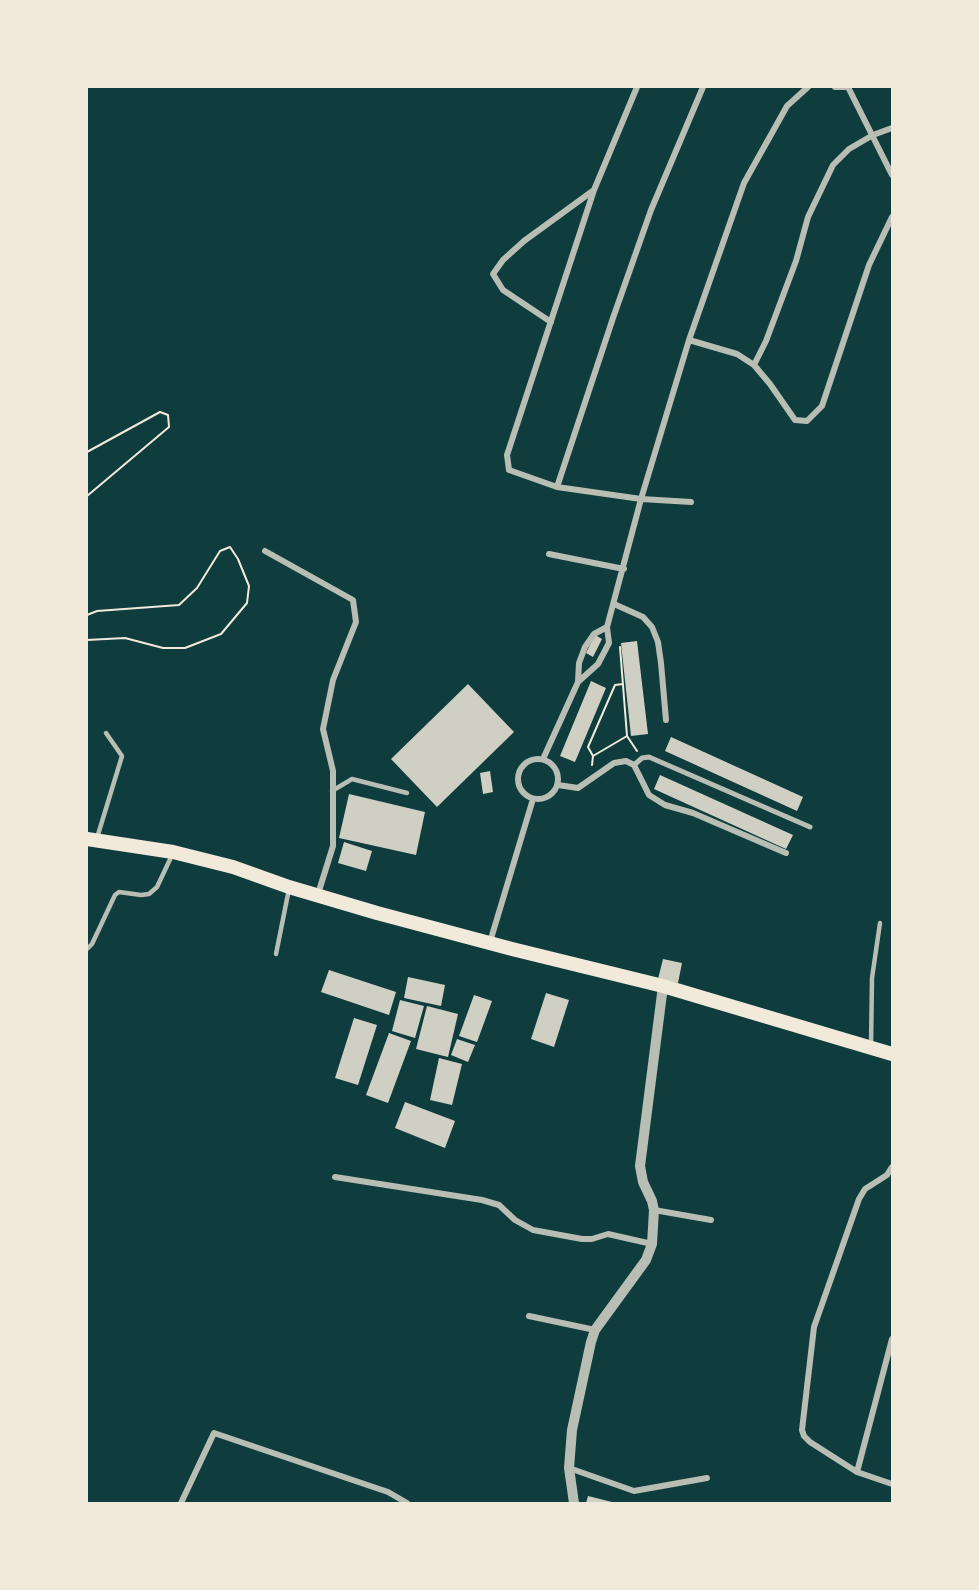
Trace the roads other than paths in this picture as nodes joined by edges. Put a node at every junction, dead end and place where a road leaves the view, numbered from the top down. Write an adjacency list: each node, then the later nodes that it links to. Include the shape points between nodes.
1 (637, 87): 9 (street)
2 (703, 87): 14 (street, via 651,210)
3 (808, 87): 12 (street, via 787,106 744,183)
4 (835, 87): 5 (street)
5 (847, 87): 7 (street)
6 (892, 128): 7 (street)
7 (873, 135): 8 (street); 13 (street, via 849,149 833,165 808,217 796,261)
8 (892, 175)
9 (594, 190): 11 (street); 11 (street, via 524,241 493,274 503,290)
10 (892, 217): 13 (street, via 869,265 822,406 807,421 795,420)
11 (551, 322): 14 (street, via 507,455 509,470)
12 (689, 340): 13 (street, via 737,354); 15 (street)
13 (754, 365)
14 (558, 487): 15 (street)
15 (641, 499): 16 (street); 19 (street)
16 (691, 502)
17 (265, 551): 28 (street, via 353,600 356,622 333,680 323,729 333,771)
18 (549, 554): 19 (street)
19 (624, 569): 20 (street)
20 (614, 604): 21 (street); 23 (street, via 643,616 652,627 658,642)
21 (607, 627): 22 (street, via 588,642 579,663); 22 (street, via 609,643 605,653)
22 (578, 682): 25 (street)
23 (666, 720)
24 (106, 733): 32 (lane, via 122,756)
25 (543, 759): 27 (street, via 557,771); 30 (street, via 526,762 518,774 520,788)
26 (634, 765): 27 (street, via 626,760 614,763 578,788); 31 (street, via 649,757); 34 (street, via 649,795 665,805)
27 (558, 785): 30 (street, via 550,796)
28 (332, 791): 29 (lane, via 352,779); 36 (street, via 333,846)
29 (407, 794)
30 (533, 799): 38 (street)
31 (810, 827)
32 (91, 840): 33 (main road)
33 (173, 852): 35 (main road); 39 (lane, via 157,887 149,894 119,892 115,896)
34 (786, 853)
35 (290, 887): 36 (main road); 40 (lane)
36 (317, 896): 38 (main road)
37 (880, 923): 42 (lane, via 872,982)
38 (489, 943): 41 (main road)
39 (87, 949)
40 (276, 954)
41 (663, 986): 42 (main road); 46 (street, via 640,1166)
42 (871, 1049): 43 (main road)
43 (892, 1054)
44 (892, 1167): 53 (street, via 887,1175 865,1189 814,1327 802,1419 804,1436)
45 (335, 1177): 48 (street, via 482,1200 499,1205 514,1220 533,1230 582,1239 608,1234)
46 (654, 1210): 47 (street); 48 (street)
47 (711, 1220)
48 (652, 1244): 50 (street, via 646,1260)
49 (529, 1316): 50 (street)
50 (595, 1330): 52 (street, via 572,1430)
51 (892, 1339): 53 (street)
52 (569, 1468): 54 (street, via 634,1491); 58 (street)
53 (857, 1472): 55 (street)
54 (707, 1478)
55 (892, 1484)
56 (182, 1503): 57 (street, via 214,1433 388,1492)
57 (407, 1503)
58 (574, 1503)

